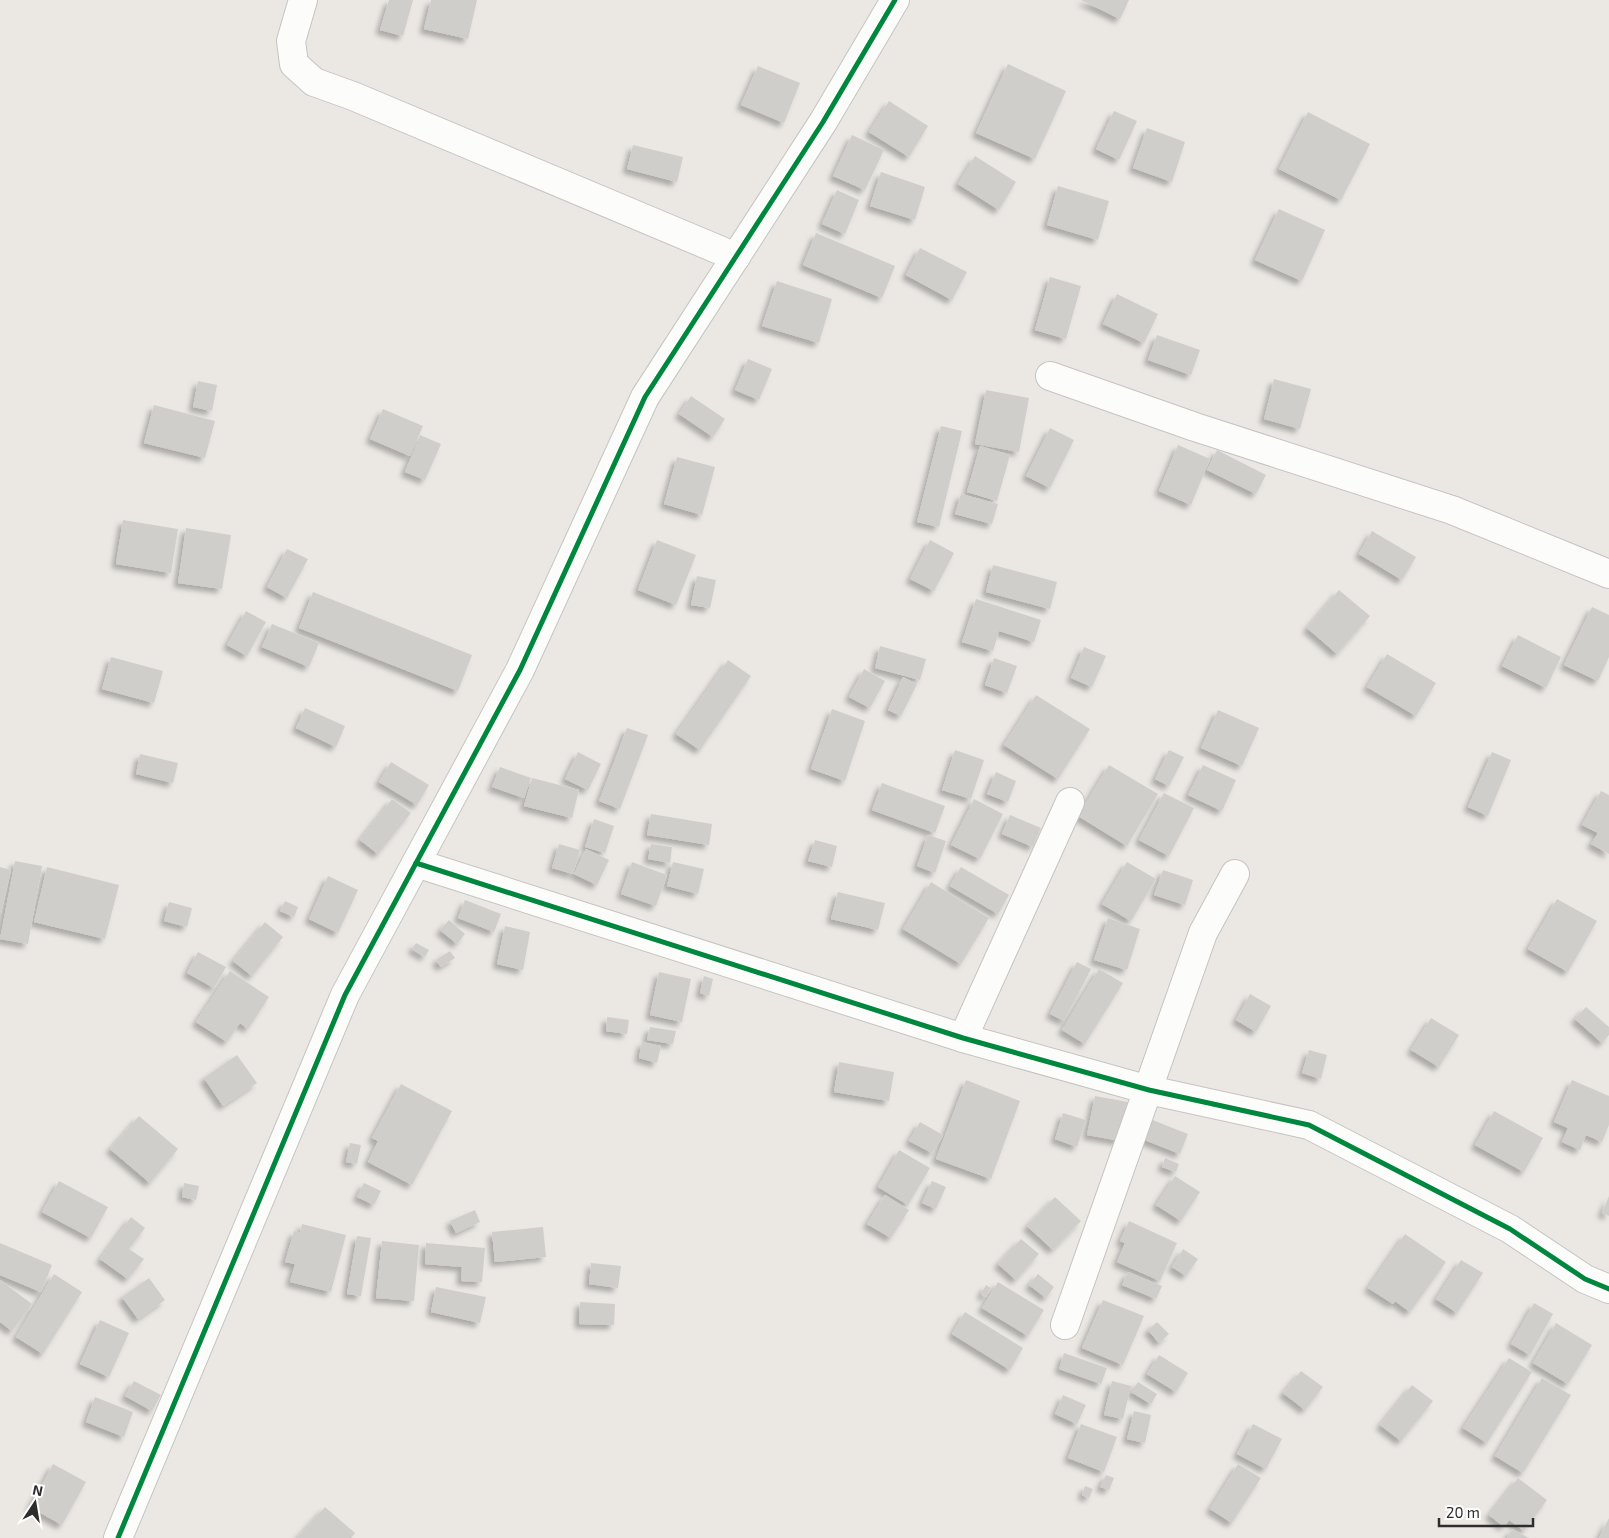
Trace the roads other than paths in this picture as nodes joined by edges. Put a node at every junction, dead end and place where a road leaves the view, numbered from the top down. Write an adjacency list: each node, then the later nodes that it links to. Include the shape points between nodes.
1 (303, 0): 3 (street, via 292,41 294,64 314,82)
2 (895, 0): 3 (street, via 823,122)
3 (736, 257): 7 (street, via 645,397 520,670)
4 (1050, 376): 5 (street, via 1195,427 1452,510)
5 (1609, 574)
6 (1070, 802): 9 (street)
7 (416, 863): 9 (street); 13 (street, via 345,995)
8 (1236, 874): 10 (street, via 1203,933)
9 (963, 1038): 10 (street)
10 (1149, 1090): 11 (street, via 1309,1125 1510,1229 1585,1278); 12 (street)
11 (1609, 1289)
12 (1065, 1325)
13 (118, 1538)

